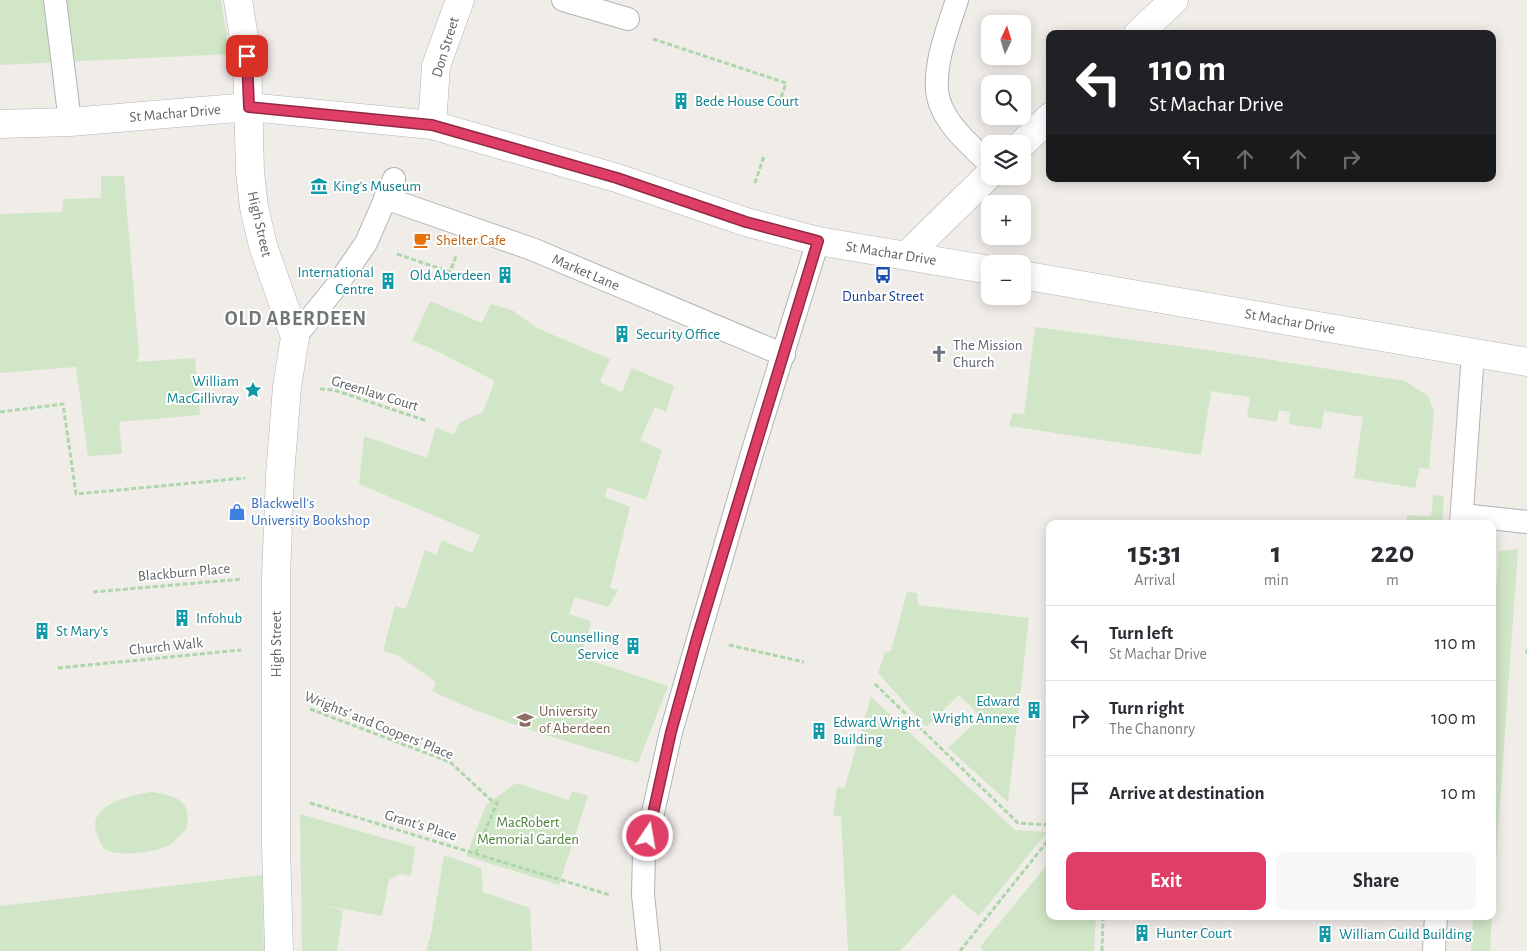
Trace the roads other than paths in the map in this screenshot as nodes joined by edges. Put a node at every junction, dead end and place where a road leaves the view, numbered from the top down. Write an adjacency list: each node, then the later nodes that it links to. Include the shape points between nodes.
1 (55, 0): 11 (lane)
2 (238, 0): 9 (main road, High Street, via 247,56)
3 (460, 0): 13 (main road, Don Street, via 436,66)
4 (563, 0): 7 (lane)
5 (957, 0): 15 (lane, via 942,46 936,78 940,105 953,125)
6 (1174, 0): 8 (main road)
7 (628, 19)
8 (1142, 30)
9 (249, 107): 11 (main road, St Machar Drive); 13 (main road, St Machar Drive); 21 (main road, High Street, via 254,207 263,246)
10 (1046, 121): 14 (main road)
11 (70, 122): 12 (main road, St Machar Drive)
12 (0, 124)
13 (432, 125): 17 (main road, St Machar Drive, via 617,178 746,222)
14 (1031, 135)
15 (981, 155)
16 (981, 183): 18 (main road)
17 (818, 241): 18 (main road, St Machar Drive); 23 (lane)
18 (907, 256): 19 (main road, St Machar Drive)
19 (981, 268)
20 (1031, 277): 22 (main road, St Machar Drive)
21 (295, 337): 23 (lane, Market Lane, via 335,288 366,242 390,188); 29 (main road, High Street, via 287,387 280,475 276,576)
22 (1473, 353): 24 (main road, St Machar Drive); 25 (lane)
23 (784, 355): 30 (lane, via 671,732 644,853 643,895)
24 (1527, 362)
25 (1461, 520)
26 (1496, 521): 27 (lane)
27 (1527, 522)
28 (1436, 920): 31 (lane)
29 (279, 951)
30 (649, 951)
31 (1434, 951)

